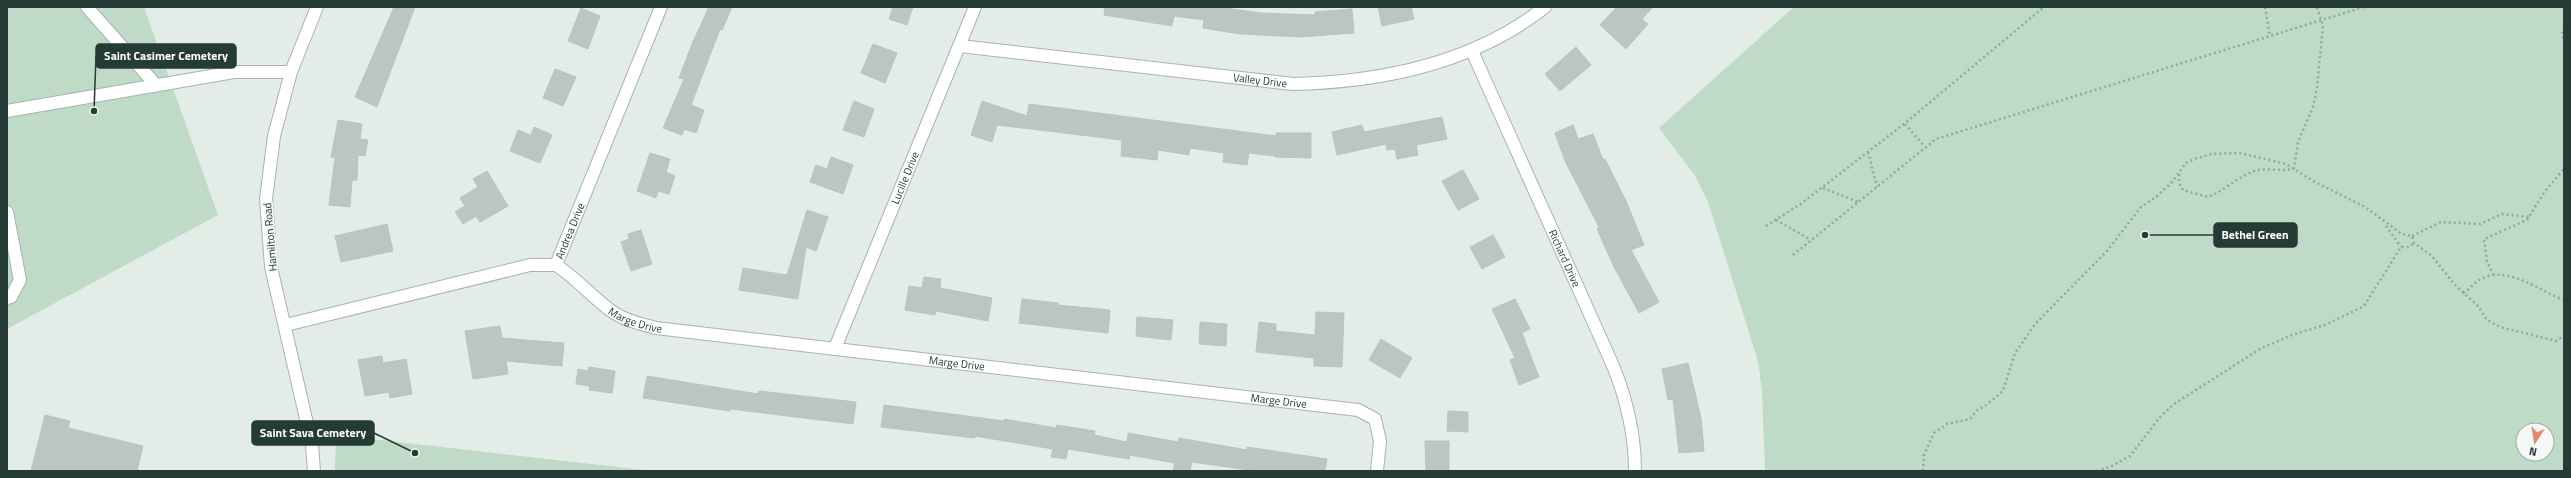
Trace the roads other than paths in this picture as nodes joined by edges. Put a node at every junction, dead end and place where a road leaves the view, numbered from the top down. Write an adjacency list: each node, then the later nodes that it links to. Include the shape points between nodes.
1 (87, 7): 9 (street)
2 (317, 7): 8 (street, Hamilton Road)
3 (661, 7): 12 (street, Andrea Drive)
4 (975, 7): 6 (street, Lucille Drive)
5 (1545, 7): 7 (street, Valley Drive, via 1507,34)
6 (960, 46): 7 (street, Valley Drive, via 1293,84 1337,83 1383,76 1430,65); 15 (street, Lucille Drive)
7 (1472, 51): 18 (street, Richard Drive, via 1627,400 1635,449)
8 (291, 72): 9 (street, via 234,72); 14 (street, Hamilton Road, via 274,136 266,199 272,266)
9 (155, 84): 10 (street)
10 (7, 112)
11 (7, 212): 13 (street, via 20,280 11,297)
12 (556, 264): 14 (street, Andrea Drive, via 530,265); 15 (street, Marge Drive, via 573,276 610,311 633,322 656,328)
13 (7, 298)
14 (286, 325): 16 (street, Hamilton Road, via 312,445)
15 (835, 348): 17 (street, Marge Drive, via 1358,410 1375,419 1380,441)
16 (314, 471)
17 (1377, 471)
18 (1635, 471)

